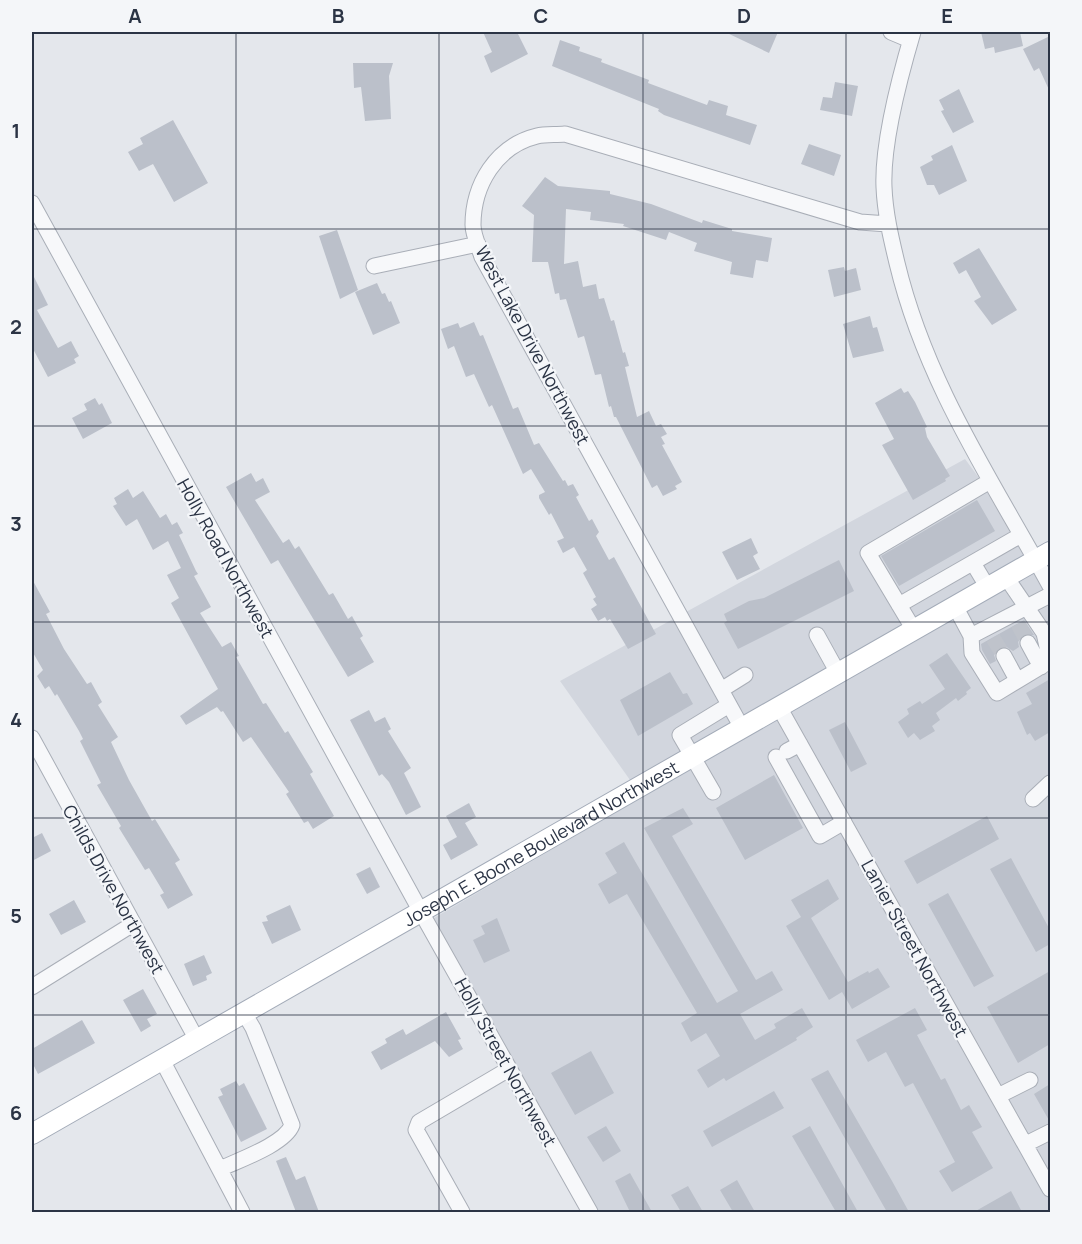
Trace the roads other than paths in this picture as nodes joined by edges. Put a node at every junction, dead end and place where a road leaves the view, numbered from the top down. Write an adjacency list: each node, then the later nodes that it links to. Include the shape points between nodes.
1 (891, 32): 2 (street)
2 (912, 36): 4 (street, via 885,149)
3 (32, 203): 38 (street, Holly Road Northwest)
4 (888, 224): 5 (street, West Lake Drive Northwest, via 860,222 565,134 527,140 510,148 489,168 476,194 473,227); 7 (street, via 906,302 937,382)
5 (478, 244): 6 (street); 27 (street, West Lake Drive Northwest)
6 (374, 266)
7 (990, 481): 8 (street); 15 (street, via 868,553)
8 (1021, 535): 9 (street); 10 (street)
9 (1043, 556): 11 (main road, Joseph E. Boone Boulevard Northwest); 12 (street)
10 (973, 563): 13 (street); 15 (street)
11 (1006, 577): 13 (main road, Joseph E. Boone Boulevard Northwest); 17 (street)
12 (1050, 586)
13 (988, 588): 16 (main road, Joseph E. Boone Boulevard Northwest)
14 (1050, 595): 17 (street)
15 (899, 605): 18 (street)
16 (955, 606): 18 (main road, Joseph E. Boone Boulevard Northwest); 20 (street)
17 (1027, 607): 20 (street, via 1015,619 991,632); 23 (street, via 1044,633)
18 (914, 630): 24 (main road, Joseph E. Boone Boulevard Northwest)
19 (817, 635): 24 (street)
20 (971, 636): 26 (street, via 972,653 997,693)
21 (1028, 643): 23 (street)
22 (1004, 656): 26 (street)
23 (1047, 663): 26 (street)
24 (838, 673): 29 (main road, Joseph E. Boone Boulevard Northwest)
25 (745, 675): 27 (street)
26 (1017, 680)
27 (721, 690): 28 (street, West Lake Drive Northwest)
28 (729, 705): 30 (street, West Lake Drive Northwest); 33 (street, via 681,732)
29 (779, 707): 30 (main road, Joseph E. Boone Boulevard Northwest); 32 (street, Lanier Street Northwest)
30 (742, 728): 33 (main road, Joseph E. Boone Boulevard Northwest)
31 (32, 738): 39 (street, Childs Drive Northwest)
32 (788, 751): 37 (street, Lanier Street Northwest); 37 (street, via 820,836)
33 (691, 757): 35 (street); 38 (main road, Joseph E. Boone Boulevard Northwest)
34 (1050, 783): 36 (street)
35 (713, 792)
36 (1033, 799)
37 (844, 822): 46 (street, Lanier Street Northwest)
38 (421, 912): 41 (main road, Joseph E. Boone Boulevard Northwest); 44 (street, Holly Street Northwest)
39 (133, 924): 40 (street); 42 (street, Childs Drive Northwest)
40 (32, 987)
41 (244, 1013): 42 (main road, Joseph E. Boone Boulevard Northwest); 50 (street, via 292,1125 277,1141)
42 (197, 1040): 43 (main road, Joseph E. Boone Boulevard Northwest)
43 (162, 1060): 48 (main road, Joseph E. Boone Boulevard Northwest); 50 (street)
44 (509, 1069): 53 (street, via 419,1122 416,1130); 54 (street, Holly Street Northwest)
45 (1030, 1080): 46 (street)
46 (999, 1096): 49 (street, Lanier Street Northwest)
47 (1050, 1132): 49 (street)
48 (32, 1134)
49 (1026, 1144): 51 (street, Lanier Street Northwest)
50 (220, 1169): 52 (street)
51 (1050, 1189)
52 (242, 1212)
53 (462, 1212)
54 (590, 1212)

